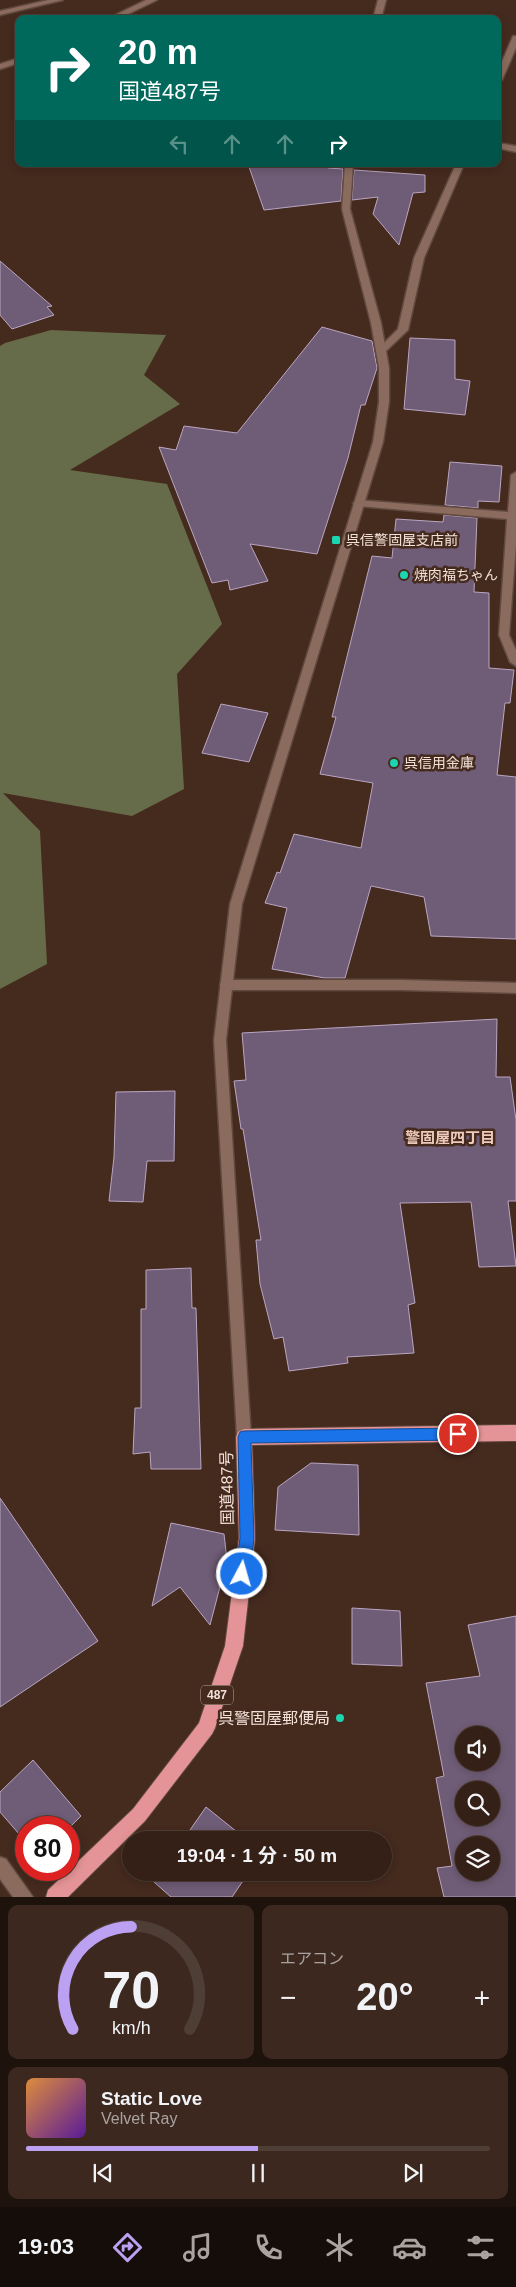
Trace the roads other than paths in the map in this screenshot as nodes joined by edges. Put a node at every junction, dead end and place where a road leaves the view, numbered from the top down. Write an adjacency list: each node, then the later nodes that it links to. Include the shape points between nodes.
1 (59, 0): 4 (street)
2 (153, 0): 5 (street)
3 (382, 0): 6 (street)
4 (0, 13)
5 (120, 15)
6 (378, 15)
7 (516, 38): 10 (street)
8 (15, 61): 9 (street)
9 (0, 67)
10 (501, 73)
11 (501, 146): 12 (street)
12 (516, 149)
13 (349, 167): 15 (street, via 346,209)
14 (459, 167): 15 (street, via 419,258 403,330)
15 (381, 351): 17 (street, via 384,402 379,434)
16 (516, 475): 18 (street)
17 (358, 503): 18 (street); 20 (street, via 236,904)
18 (513, 516): 19 (street, via 504,635)
19 (516, 662)
20 (226, 985): 21 (street); 23 (street, via 220,1040)
21 (516, 988)
22 (516, 1433): 23 (highway, 国道487号)
23 (244, 1437): 26 (highway, 国道487号 / 487, via 247,1538 234,1646 206,1728 139,1815)
24 (0, 1865): 25 (street)
25 (24, 1897)
26 (55, 1897)

